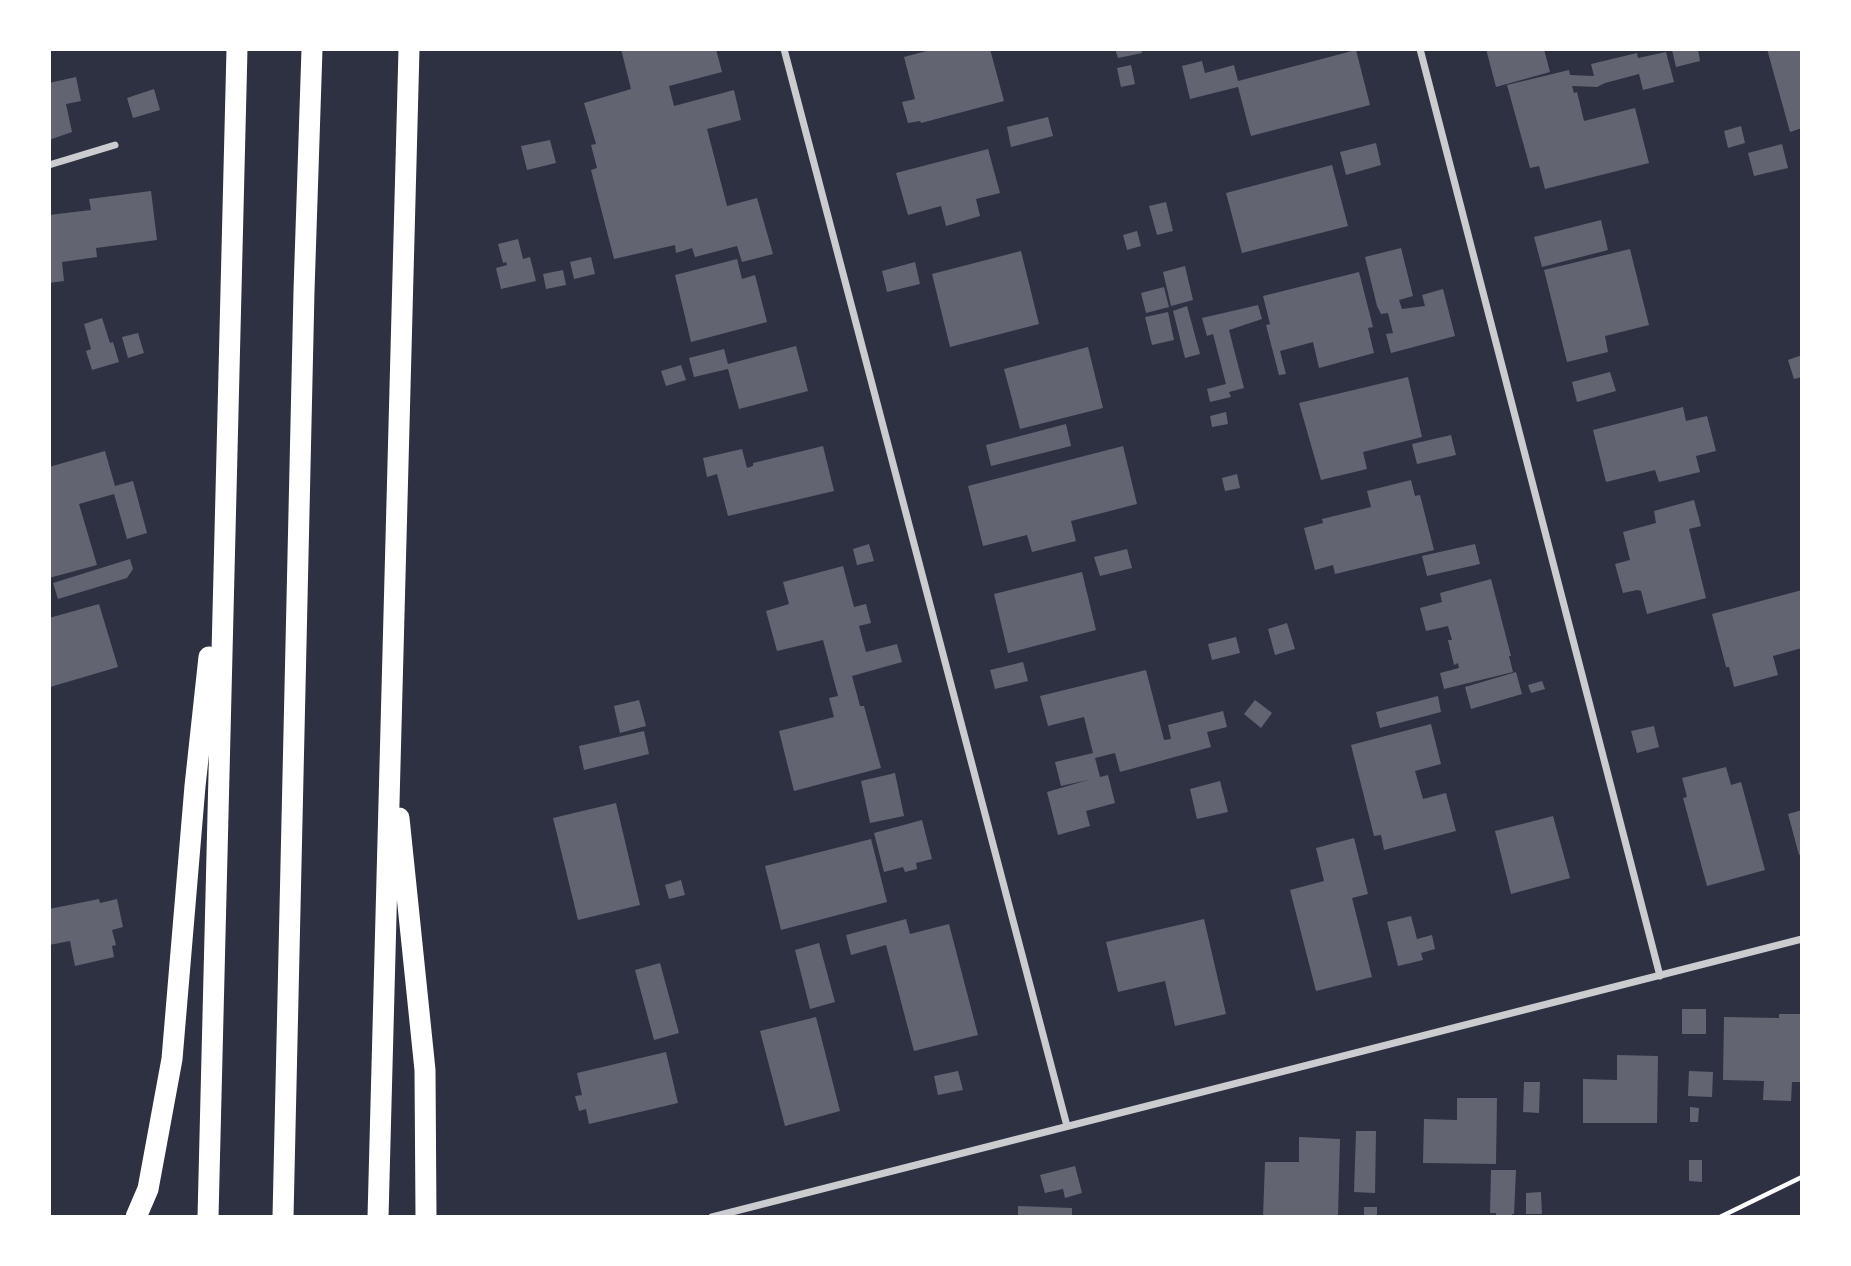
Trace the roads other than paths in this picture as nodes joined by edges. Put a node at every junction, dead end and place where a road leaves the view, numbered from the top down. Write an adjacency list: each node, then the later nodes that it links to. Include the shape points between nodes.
1 (237, 49): 8 (highway)
2 (312, 49): 15 (highway)
3 (409, 49): 9 (highway)
4 (784, 49): 12 (street)
5 (1420, 49): 11 (street)
6 (115, 145): 7 (street)
7 (49, 165)
8 (224, 516): 13 (highway, via 172,1059 148,1189); 14 (highway)
9 (390, 730): 16 (highway); 17 (highway, via 425,1070)
10 (1802, 939): 11 (street)
11 (1660, 976): 12 (street)
12 (1068, 1126): 18 (street)
13 (136, 1217)
14 (208, 1217)
15 (282, 1217)
16 (378, 1217)
17 (426, 1217)
18 (712, 1217)

